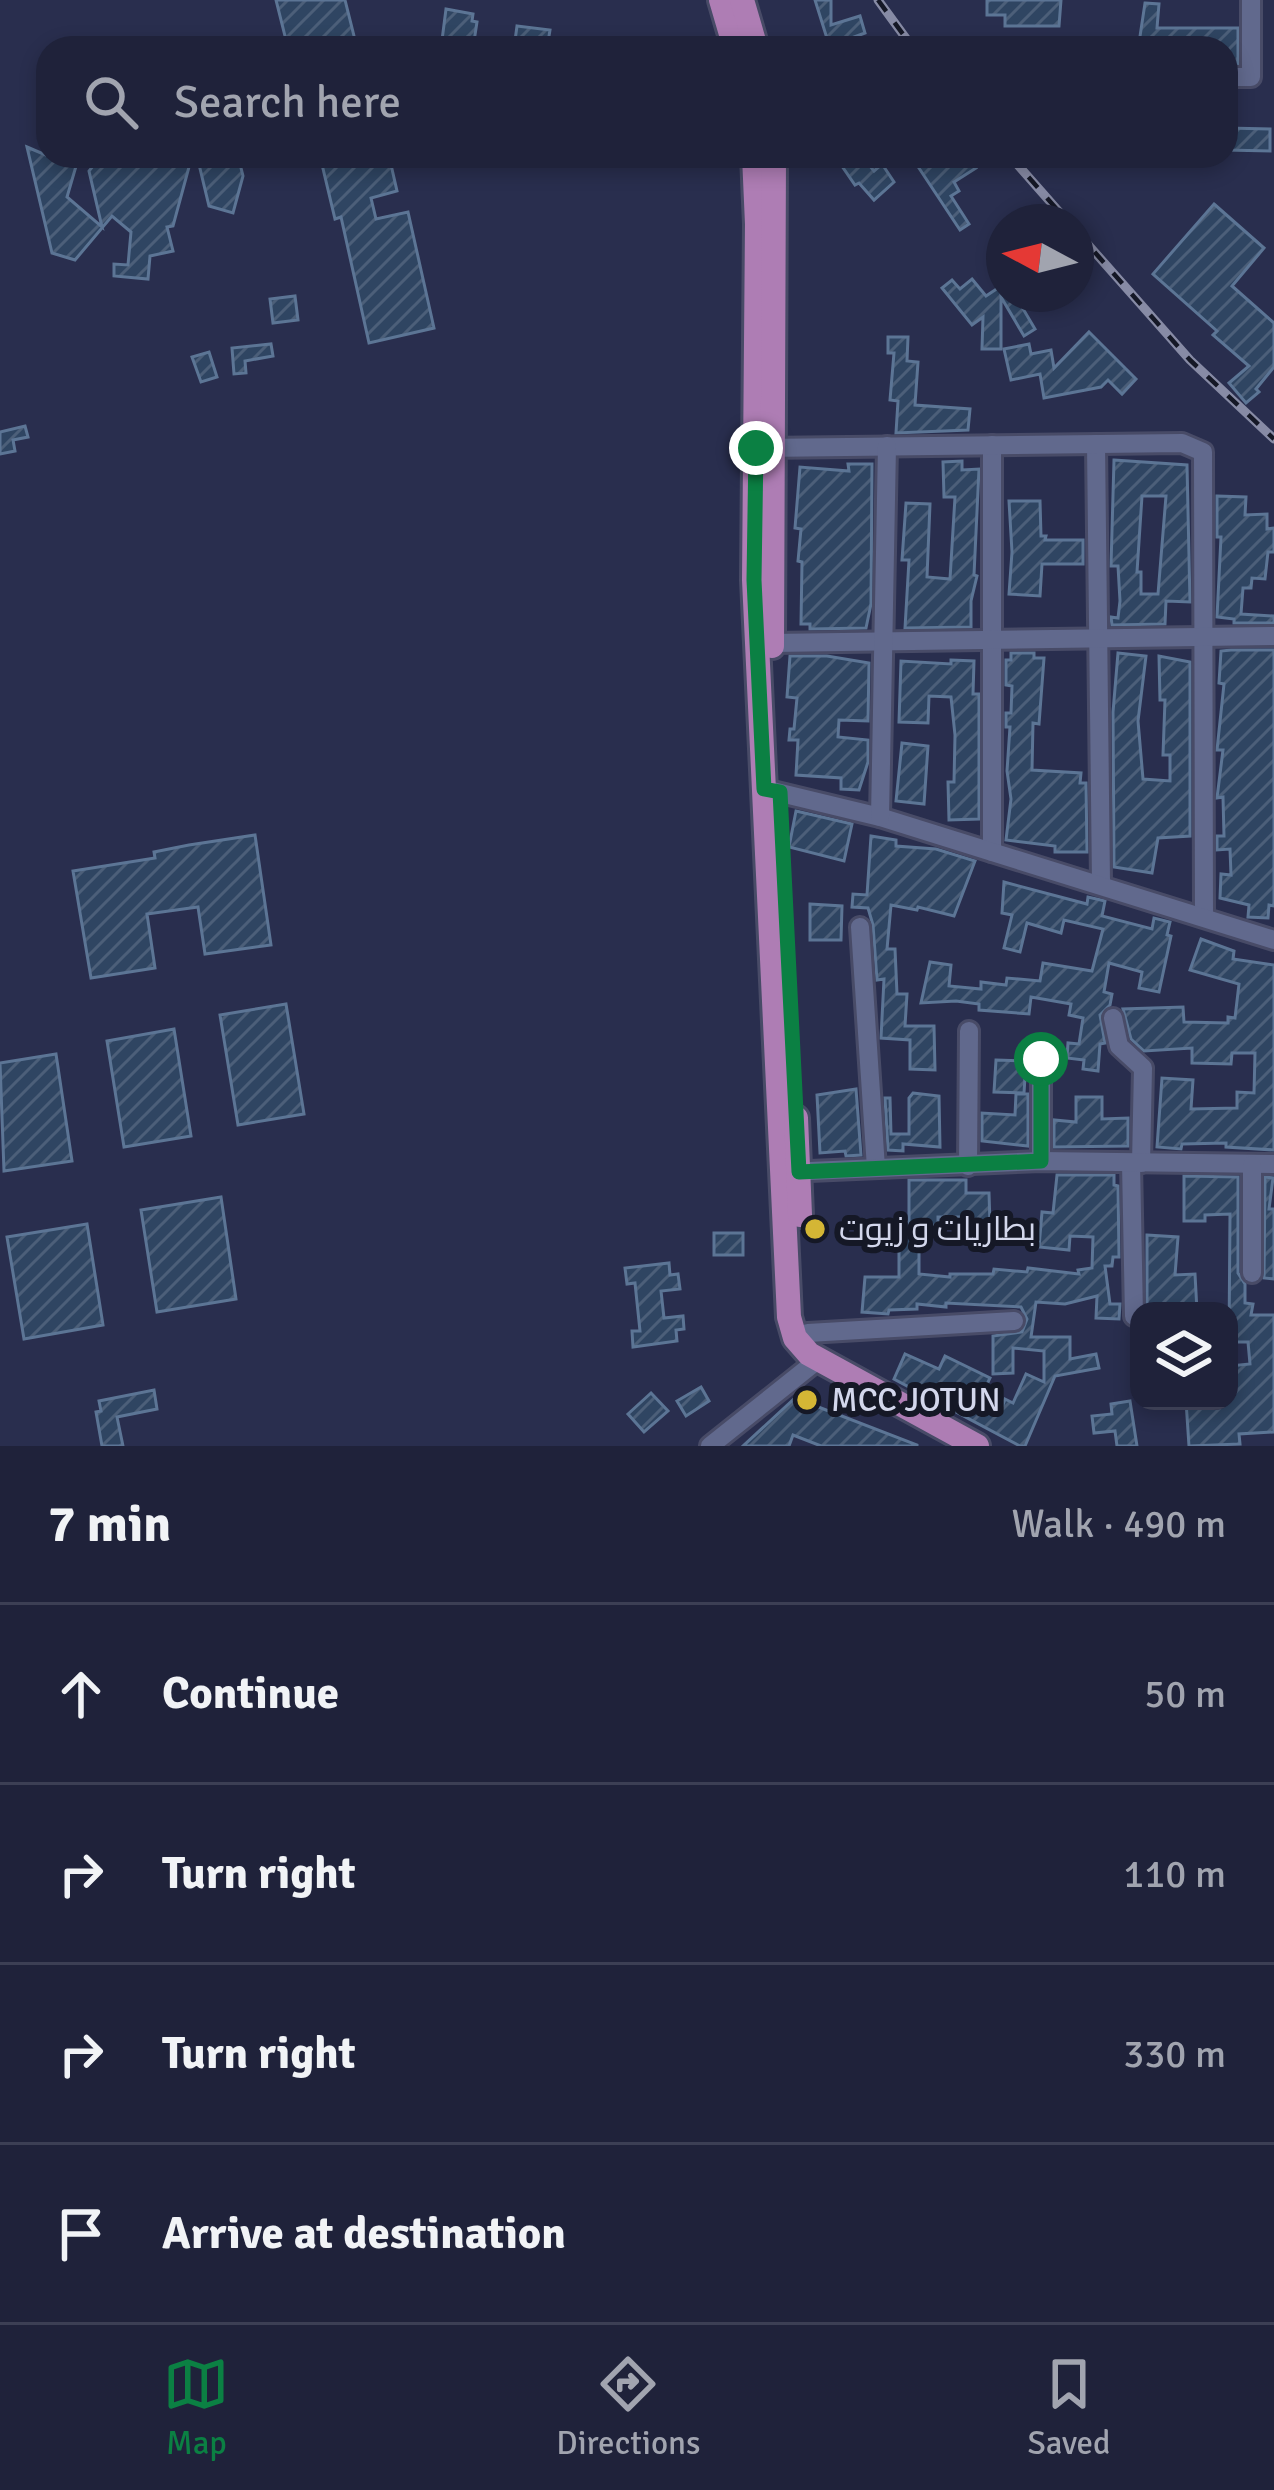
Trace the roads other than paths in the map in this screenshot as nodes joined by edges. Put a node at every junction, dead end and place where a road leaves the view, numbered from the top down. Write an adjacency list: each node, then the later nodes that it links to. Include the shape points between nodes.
1 (721, 0): 4 (main road)
2 (742, 0): 5 (main road)
3 (1251, 0): 6 (street, via 1251,76)
4 (732, 36)
5 (752, 36)
6 (1238, 77)
7 (754, 168): 12 (main road)
8 (774, 168): 12 (main road)
9 (1096, 444): 10 (street); 14 (street, via 1181,443 1203,452); 15 (street)
10 (992, 445): 11 (street); 16 (street)
11 (887, 446): 12 (street); 17 (street)
12 (765, 448): 18 (main road); 19 (main road, via 754,580)
13 (1274, 636): 14 (street)
14 (1202, 638): 15 (street); 23 (street)
15 (1097, 639): 16 (street); 22 (street)
16 (994, 640): 17 (street); 21 (street)
17 (884, 642): 18 (street); 20 (street)
18 (772, 643): 19 (main road)
19 (772, 791): 20 (street); 35 (main road)
20 (880, 817): 21 (street)
21 (992, 852): 22 (street)
22 (1101, 883): 23 (street)
23 (1204, 917): 25 (street)
24 (860, 927): 34 (street)
25 (1274, 940)
26 (1113, 1018): 30 (street, via 1119,1046 1143,1068)
27 (969, 1031): 33 (street)
28 (1041, 1059): 29 (street)
29 (1041, 1161): 30 (street); 33 (street)
30 (1136, 1163): 32 (street); 37 (street)
31 (1274, 1164): 32 (street)
32 (1252, 1165): 36 (street)
33 (968, 1166): 34 (street)
34 (876, 1168): 35 (street)
35 (790, 1172): 39 (main road); 40 (main road, via 790,1328)
36 (1252, 1273)
37 (1134, 1302)
38 (1014, 1321): 39 (street)
39 (808, 1333): 40 (main road)
40 (819, 1359): 41 (street); 42 (main road)
41 (714, 1445)
42 (977, 1446)

